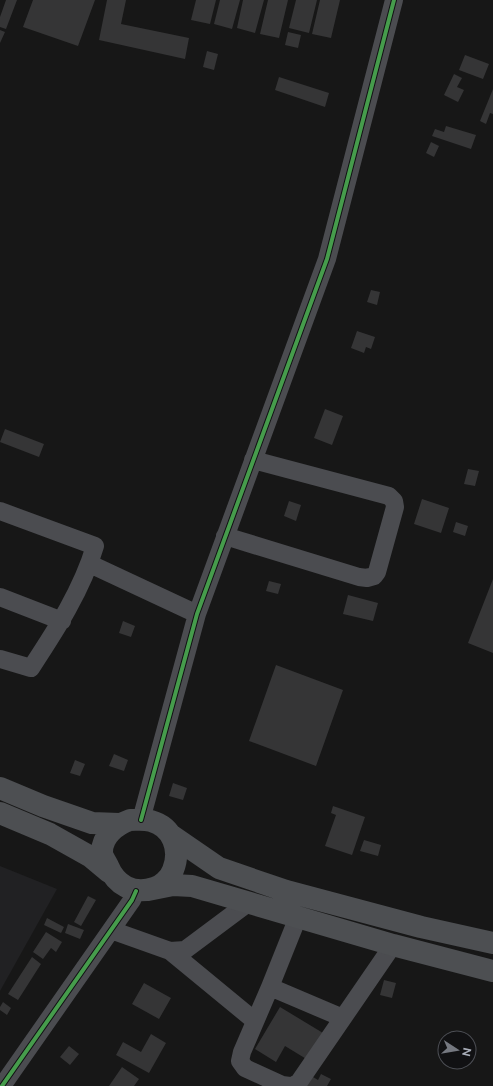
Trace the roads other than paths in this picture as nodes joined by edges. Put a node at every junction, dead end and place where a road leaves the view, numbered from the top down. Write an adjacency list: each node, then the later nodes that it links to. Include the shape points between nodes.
1 (394, 0): 2 (street, via 327,259)
2 (254, 460): 4 (street); 4 (street, via 389,496 394,500 395,507 377,572 367,578 359,577)
3 (0, 511): 5 (street, via 95,546)
4 (226, 536): 7 (street)
5 (90, 564): 7 (street); 8 (street)
6 (0, 597): 8 (street)
7 (197, 614): 12 (street)
8 (62, 621): 9 (street, via 31,668)
9 (0, 659)
10 (0, 788): 13 (main road, via 92,823)
11 (0, 813): 15 (main road, via 50,834 91,857)
12 (141, 820): 13 (main road); 14 (main road, via 161,826)
13 (119, 824): 15 (main road, via 109,833 102,853)
14 (171, 835): 16 (main road, via 176,852 176,863 172,872 166,881 157,887); 20 (main road, via 219,868 286,891 421,927)
15 (111, 874): 16 (main road, via 127,888)
16 (142, 890): 17 (main road, via 173,885 192,886); 19 (street)
17 (248, 903): 18 (main road); 22 (street, via 185,950)
18 (298, 917): 21 (main road); 24 (street)
19 (112, 930): 22 (street); 27 (street)
20 (492, 942)
21 (393, 945): 23 (main road); 25 (street)
22 (170, 952): 26 (street)
23 (493, 971)
24 (270, 987): 25 (street); 26 (street)
25 (342, 1018): 28 (street, via 300,1082)
26 (255, 1021): 28 (street, via 240,1061 245,1068 282,1085)
27 (2, 1086)
28 (292, 1086)

